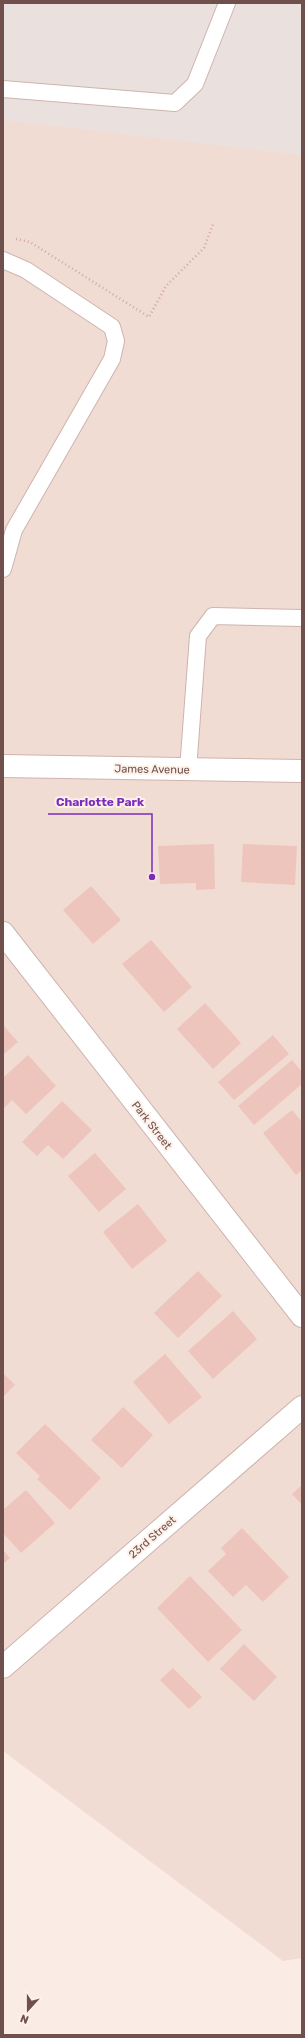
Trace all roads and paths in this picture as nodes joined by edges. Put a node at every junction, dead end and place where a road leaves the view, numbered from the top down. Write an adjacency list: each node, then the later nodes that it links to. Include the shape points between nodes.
1 (227, 3): 2 (lane, via 195,84 176,103)
2 (3, 89)
3 (214, 222): 4 (path, via 204,248 166,286 149,317 30,242)
4 (10, 238)
5 (3, 260): 6 (lane, via 26,270 112,327 116,341 112,359 14,530)
6 (3, 569)
7 (302, 618): 9 (lane, via 213,616 209,621 198,636)
8 (3, 766): 9 (street, James Avenue)
9 (188, 770): 10 (street, James Avenue)
10 (302, 771)
11 (3, 933): 12 (street, Park Street)
12 (302, 1316)
13 (302, 1407): 14 (street, 23rd Street)
14 (3, 1667)

